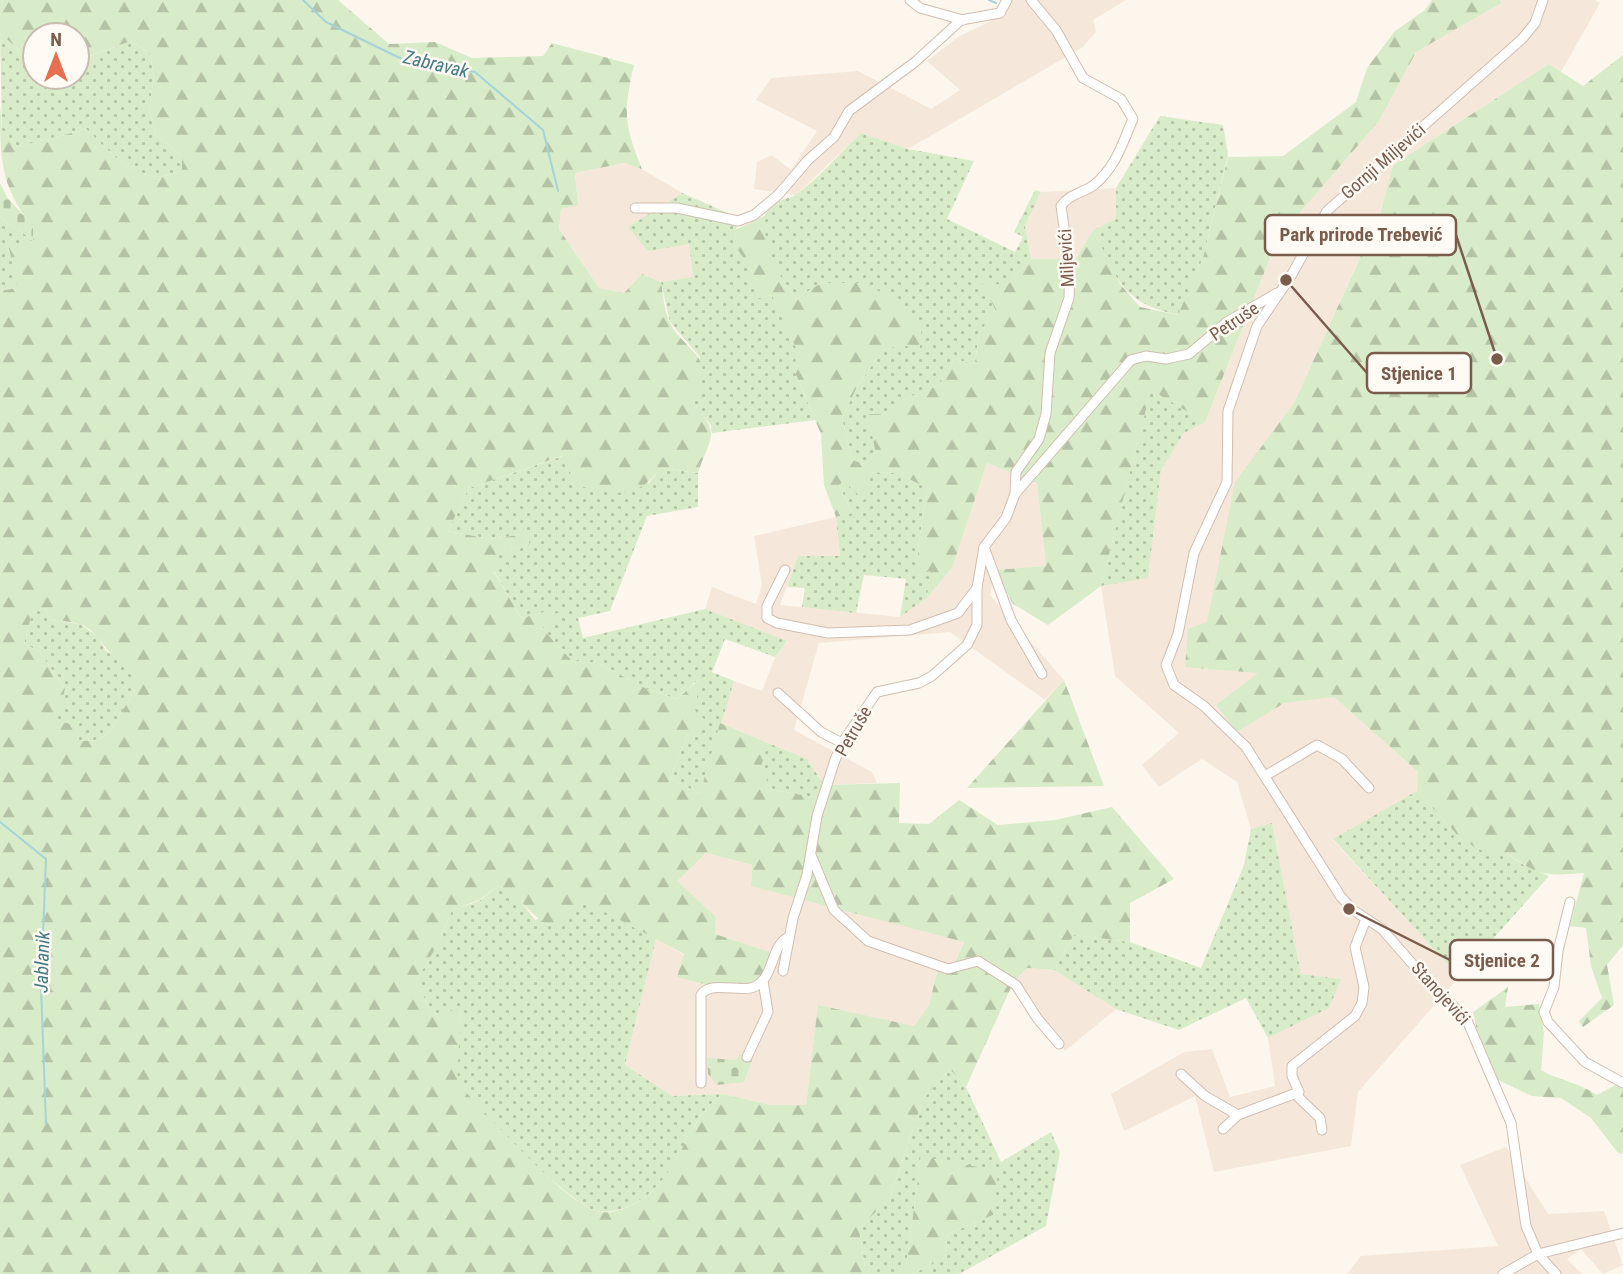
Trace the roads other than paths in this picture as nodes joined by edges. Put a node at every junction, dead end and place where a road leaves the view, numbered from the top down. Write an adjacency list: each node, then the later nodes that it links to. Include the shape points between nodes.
1 (910, 0): 5 (street, via 920,8)
2 (1007, 0): 5 (street, via 1000,13)
3 (1031, 0): 8 (street, Miljevići, via 1056,30 1083,78 1121,99 1133,119 1113,165 1093,186 1061,206 1069,298 1051,353 1039,439)
4 (1543, 0): 7 (street, Gornji Miljevići, via 1535,23 1522,39 1327,211)
5 (963, 20): 6 (street, via 849,111 834,137 764,209 738,221 677,208)
6 (635, 208)
7 (1281, 291): 9 (street, Petruše, via 1227,322 1189,354 1131,360); 14 (street, Gornji Miljevići, via 1256,326 1228,411 1227,482 1194,553 1178,634)
8 (1016, 472): 9 (street); 10 (street, Miljevići)
9 (1030, 477): 10 (street)
10 (1014, 494): 11 (street, Petruše, via 1006,518)
11 (984, 547): 13 (street, Petruše); 15 (street, via 1011,620)
12 (785, 570): 13 (street, via 767,606 767,618 828,633 910,630 958,613)
13 (977, 588): 17 (street, Petruše, via 979,618 967,645 919,683 877,692)
14 (1166, 665): 18 (street, Stanojevići, via 1174,685 1204,706 1246,747)
15 (1042, 674)
16 (778, 694): 17 (street, via 821,733)
17 (842, 743): 20 (street, Petruše, via 817,816)
18 (1265, 776): 19 (street, via 1317,745 1342,759); 22 (street, Stanojevići, via 1341,897)
19 (1369, 788)
20 (811, 853): 23 (street, Petruše); 26 (street, via 834,911 868,941 948,969 978,961 1016,985)
21 (1570, 902): 30 (street, via 1554,987 1544,1012 1552,1028 1585,1062)
22 (1366, 919): 31 (street, via 1355,947 1364,987 1362,1003 1355,1016 1292,1066 1299,1088); 36 (street, Stanojevići, via 1396,944 1471,1027 1511,1123 1525,1226)
23 (789, 937): 24 (street, Petruše); 25 (street, via 779,947)
24 (783, 971)
25 (763, 981): 27 (street, via 768,1012); 29 (street, via 753,988 709,988 701,995)
26 (1059, 1044)
27 (747, 1057)
28 (1181, 1073): 32 (street, via 1205,1096)
29 (701, 1083)
30 (1623, 1083)
31 (1296, 1095): 32 (street); 34 (street, via 1320,1118)
32 (1238, 1115): 33 (street)
33 (1223, 1129)
34 (1322, 1130)
35 (1623, 1233): 36 (street)
36 (1538, 1254): 37 (street); 38 (street, Stanojevići)
37 (1503, 1274)
38 (1556, 1274)

